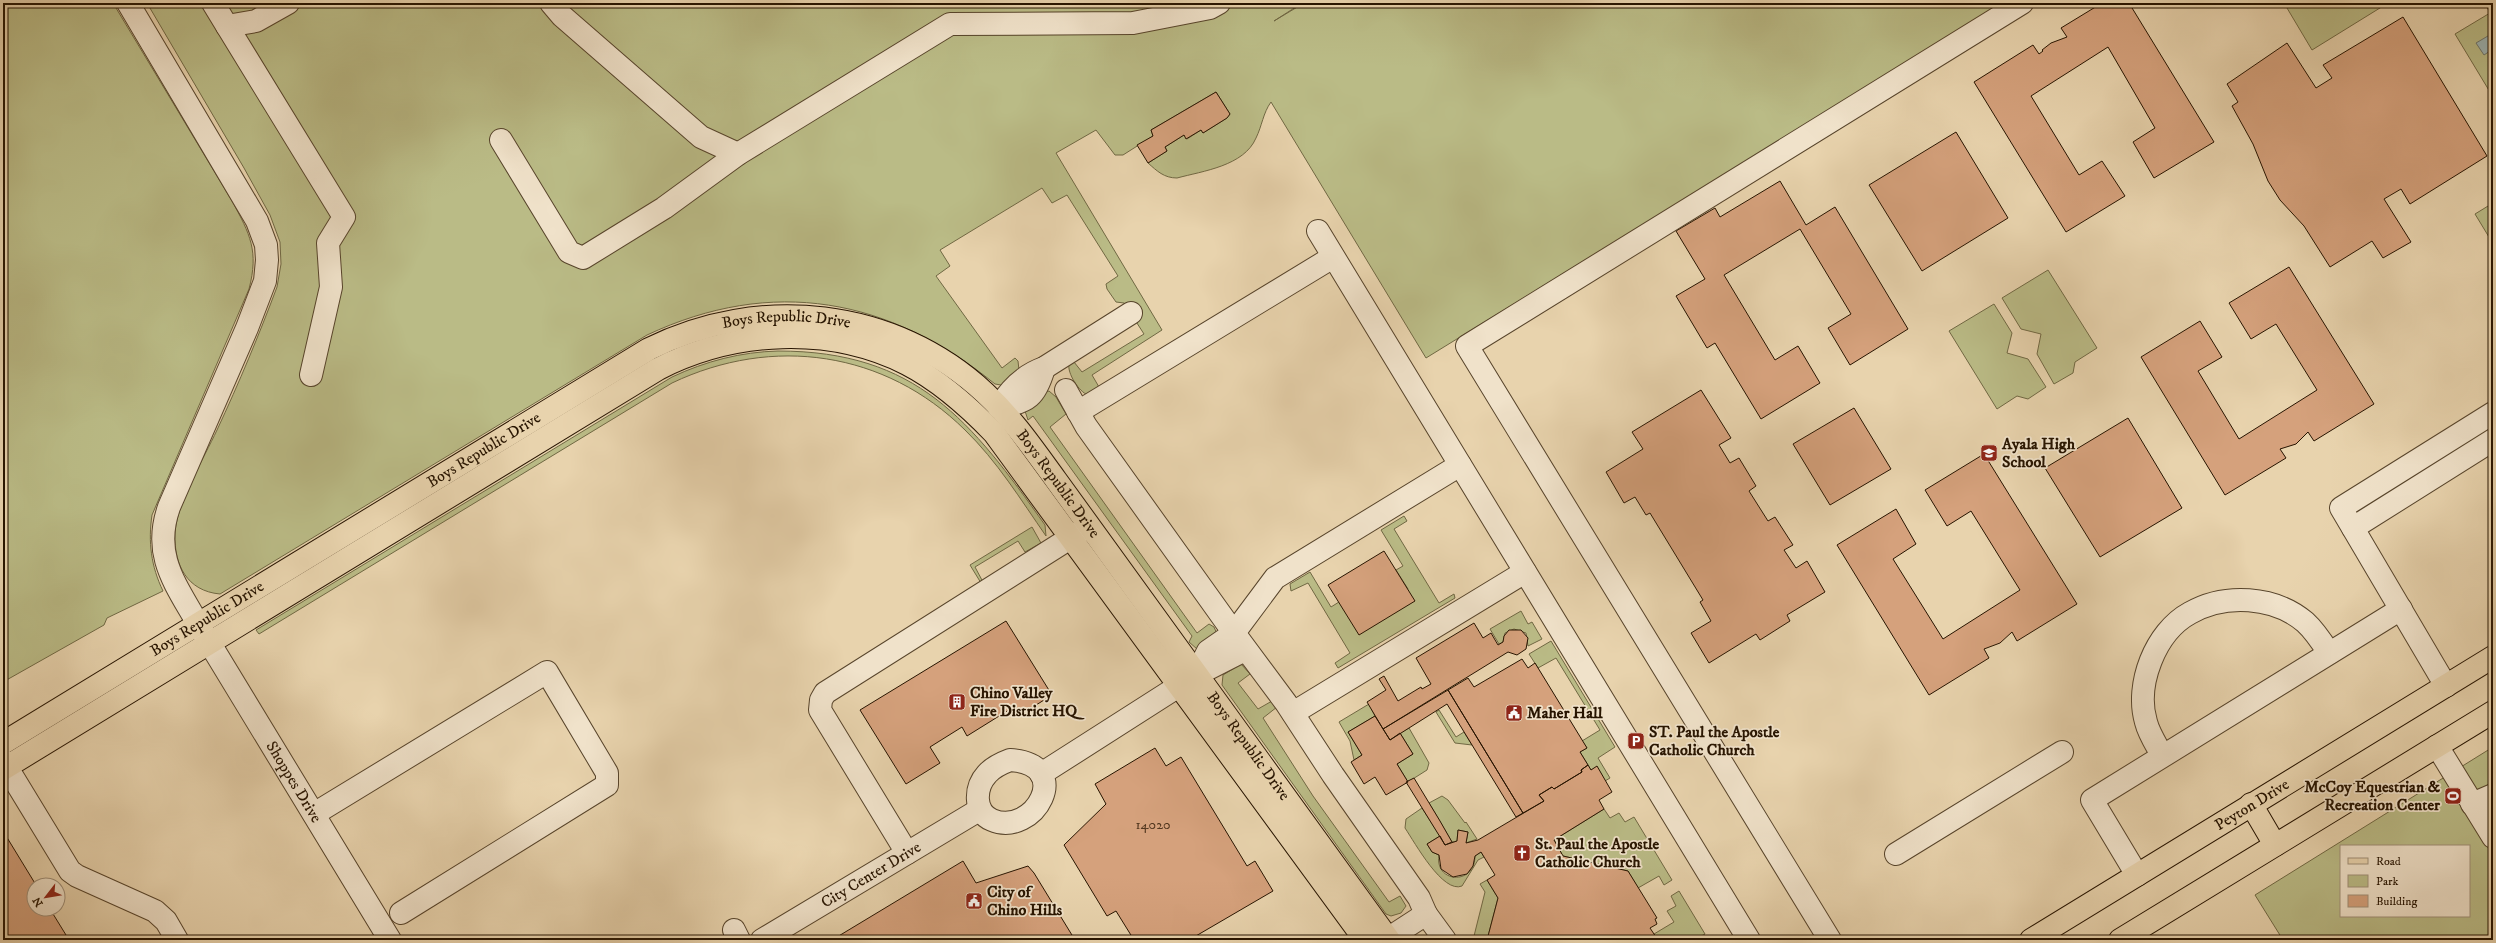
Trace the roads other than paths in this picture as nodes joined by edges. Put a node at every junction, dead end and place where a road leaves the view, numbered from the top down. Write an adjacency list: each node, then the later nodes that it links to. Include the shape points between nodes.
1 (128, 3): 25 (street, Shoppes Drive, via 257,221 266,245 265,281 163,522 162,544 167,566)
2 (213, 3): 7 (street)
3 (288, 3): 7 (street, via 256,21)
4 (552, 3): 9 (street, via 562,16 701,137)
5 (1219, 3): 9 (street, via 1210,8 1133,23 950,24)
6 (2022, 3): 59 (street, via 1467,346)
7 (227, 26): 13 (street, via 344,217 328,243 331,287)
8 (501, 140): 9 (street, via 569,252 583,258 664,208)
9 (738, 154)
10 (1318, 231): 11 (street)
11 (1333, 257): 16 (street); 19 (street)
12 (1131, 313): 15 (street, via 1044,368 1038,388 1018,404)
13 (311, 375)
14 (1066, 390): 16 (street)
15 (999, 407): 20 (main road, Boys Republic Drive); 25 (main road, Boys Republic Drive, via 969,379 938,358 905,340 867,326 825,318 774,315 710,325 670,339 625,363)
16 (1078, 412): 26 (street)
17 (2493, 413): 21 (street, via 2341,508)
18 (2493, 440): 21 (street)
19 (1460, 465): 23 (street); 26 (street, via 1275,578)
20 (1089, 526): 22 (street); 30 (main road, Boys Republic Drive)
21 (2353, 528): 24 (street)
22 (1072, 538): 27 (main road, Boys Republic Drive, via 994,433 951,393 921,372 886,355 847,344 780,337 746,340 691,355 658,369); 30 (main road, Boys Republic Drive); 47 (street, via 825,693 821,700 820,710)
23 (1525, 572): 33 (street); 58 (street)
24 (2401, 609): 28 (street); 31 (street)
25 (198, 624): 27 (street, Shoppes Drive); 34 (main road, Boys Republic Drive)
26 (1234, 633): 30 (street, via 1239,653); 33 (street)
27 (210, 643): 38 (main road, Boys Republic Drive); 44 (street, Shoppes Drive)
28 (2329, 653): 37 (street); 37 (street, via 2305,622 2288,611 2270,604 2258,601 2232,601 2206,606 2189,613 2163,640 2150,662 2144,686 2143,710 2146,723)
29 (2493, 657): 31 (main road, Peyton Drive)
30 (1188, 681): 39 (street); 55 (main road, Boys Republic Drive); 56 (main road, Boys Republic Drive)
31 (2446, 686): 41 (main road, Peyton Drive)
32 (2493, 712): 35 (main road)
33 (1293, 713): 51 (street, via 1332,775 1419,898)
34 (3, 743)
35 (2437, 746): 42 (street); 46 (main road)
36 (2062, 752): 48 (street)
37 (2162, 755): 49 (street, via 2092,800)
38 (4, 766): 52 (street, via 70,871 155,911 166,921)
39 (1041, 774): 43 (street, via 1036,767 1024,761 1010,760 998,765 987,773 979,785); 43 (street, via 1045,780 1039,806 1017,821 1004,823 991,820)
40 (2493, 795): 42 (street)
41 (2251, 804): 46 (main road); 49 (main road, Peyton Drive)
42 (2472, 804): 45 (street)
43 (979, 810): 47 (street, City Center Drive)
44 (314, 814): 50 (street, via 547,672 607,773 607,785); 53 (street, Shoppes Drive)
45 (2493, 837)
46 (2275, 845): 61 (main road)
47 (907, 853): 54 (street, City Center Drive)
48 (1896, 854)
49 (2137, 875): 60 (main road, Peyton Drive)
50 (401, 912)
51 (1426, 914): 56 (street); 57 (street)
52 (177, 940)
53 (390, 940)
54 (762, 940)
55 (1366, 940)
56 (1388, 940)
57 (1445, 940)
58 (1749, 940)
59 (1830, 940)
60 (2031, 940)
61 (2120, 940)

